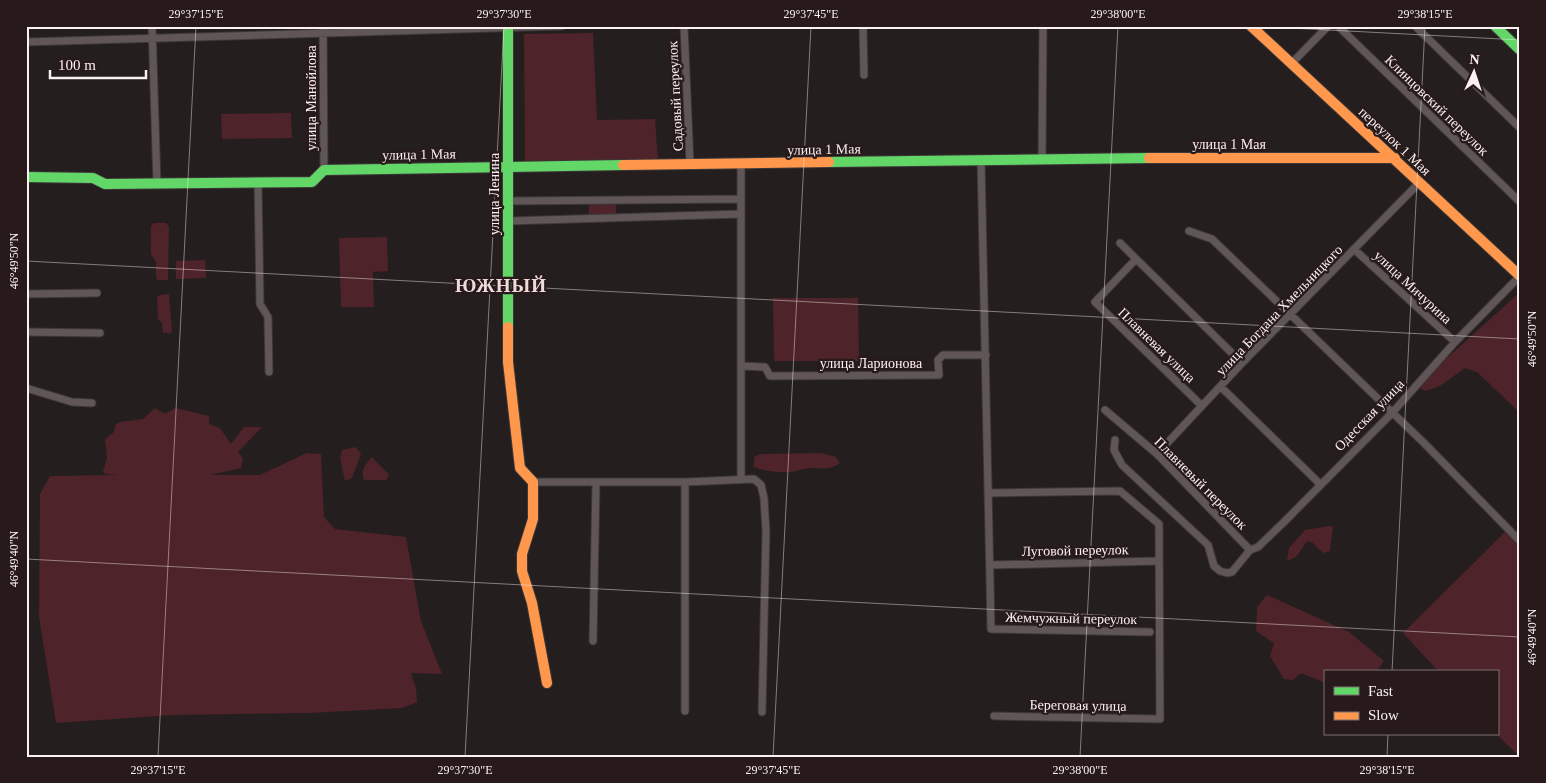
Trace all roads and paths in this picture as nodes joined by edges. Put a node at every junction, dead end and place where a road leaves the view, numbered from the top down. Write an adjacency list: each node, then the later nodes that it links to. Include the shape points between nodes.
1 (152, 26): 13 (street)
2 (562, 26): 11 (street)
3 (684, 26): 22 (street, Садовый переулок)
4 (863, 26): 17 (street)
5 (1043, 26): 19 (street)
6 (1251, 26): 16 (street, переулок 1 Мая)
7 (1328, 26): 16 (street)
8 (1338, 26): 32 (street, Клинцовский переулок)
9 (1415, 26): 18 (street)
10 (1495, 26): 15 (street)
11 (508, 27): 12 (street); 24 (street, улица Ленина)
12 (323, 30): 13 (street); 25 (street, улица Манойлова)
13 (152, 38): 14 (street); 29 (street)
14 (26, 42)
15 (1518, 46)
16 (1292, 63): 20 (street, переулок 1 Мая)
17 (864, 75)
18 (1520, 128)
19 (1042, 158): 20 (street, улица 1 Мая); 21 (street, улица 1 Мая)
20 (1395, 158): 28 (street, переулок 1 Мая)
21 (981, 160): 23 (street, улица 1 Мая); 46 (street)
22 (690, 164): 23 (street, улица 1 Мая); 24 (street, улица 1 Мая)
23 (741, 164): 30 (street)
24 (507, 166): 25 (street, улица 1 Мая); 31 (street, улица Ленина)
25 (324, 170): 27 (street, улица 1 Мая, via 312,182)
26 (26, 177): 29 (street, улица 1 Мая, via 93,178 106,184)
27 (258, 182): 29 (street, улица 1 Мая); 49 (street, via 260,304 268,317)
28 (1420, 182): 37 (street, улица Богдана Хмельницкого); 39 (street, переулок 1 Мая)
29 (157, 184)
30 (741, 199): 31 (street); 33 (street)
31 (507, 201): 34 (street, улица Ленина)
32 (1520, 202)
33 (741, 214): 34 (street); 48 (street)
34 (507, 221): 59 (street, улица Ленина, via 508,362 520,468)
35 (1189, 231): 42 (street, via 1212,239)
36 (1120, 243): 38 (street)
37 (1355, 250): 42 (street, улица Богдана Хмельницкого); 45 (street, улица Мичурина)
38 (1136, 259): 47 (street); 53 (street, Плавневая улица, via 1095,302)
39 (1519, 277): 45 (street, Одесская улица)
40 (97, 293): 41 (street)
41 (26, 294)
42 (1291, 314): 47 (street, улица Богдана Хмельницкого); 55 (street)
43 (26, 332): 44 (street)
44 (100, 333)
45 (1455, 342): 55 (street, Одесская улица)
46 (986, 355): 48 (street, улица Ларионова, via 943,355 938,360 939,375 770,376 765,366); 63 (street)
47 (1242, 362): 50 (street, улица Богдана Хмельницкого)
48 (742, 366): 58 (street)
49 (269, 372)
50 (1221, 387): 53 (street, улица Богдана Хмельницкого); 62 (street)
51 (26, 388): 52 (street, via 72,402)
52 (92, 403)
53 (1202, 406): 57 (street, улица Богдана Хмельницкого)
54 (1105, 410): 57 (street, Плавневый переулок)
55 (1392, 413): 62 (street, Одесская улица); 64 (street)
56 (1115, 440): 65 (street, Одесская улица, via 1114,450 1122,465 1208,545 1214,566 1227,573 1236,569)
57 (1157, 454): 65 (street, Плавневый переулок)
58 (742, 479): 61 (street); 72 (street, via 754,479 761,485 764,498)
59 (533, 482): 60 (street); 70 (street, via 533,519 522,554 522,571 532,604)
60 (596, 482): 61 (street); 69 (street)
61 (685, 482): 71 (street)
62 (1320, 484): 65 (street, Одесская улица, via 1266,540)
63 (989, 493): 66 (street, via 1120,491 1159,524); 67 (street)
64 (1520, 542)
65 (1250, 550)
66 (1159, 561): 67 (street, Луговой переулок); 73 (street, Береговая улица, via 1160,718)
67 (991, 565): 68 (street, Жемчужный переулок, via 991,629)
68 (1150, 632)
69 (592, 640)
70 (547, 683)
71 (684, 711)
72 (762, 712)
73 (994, 716)

